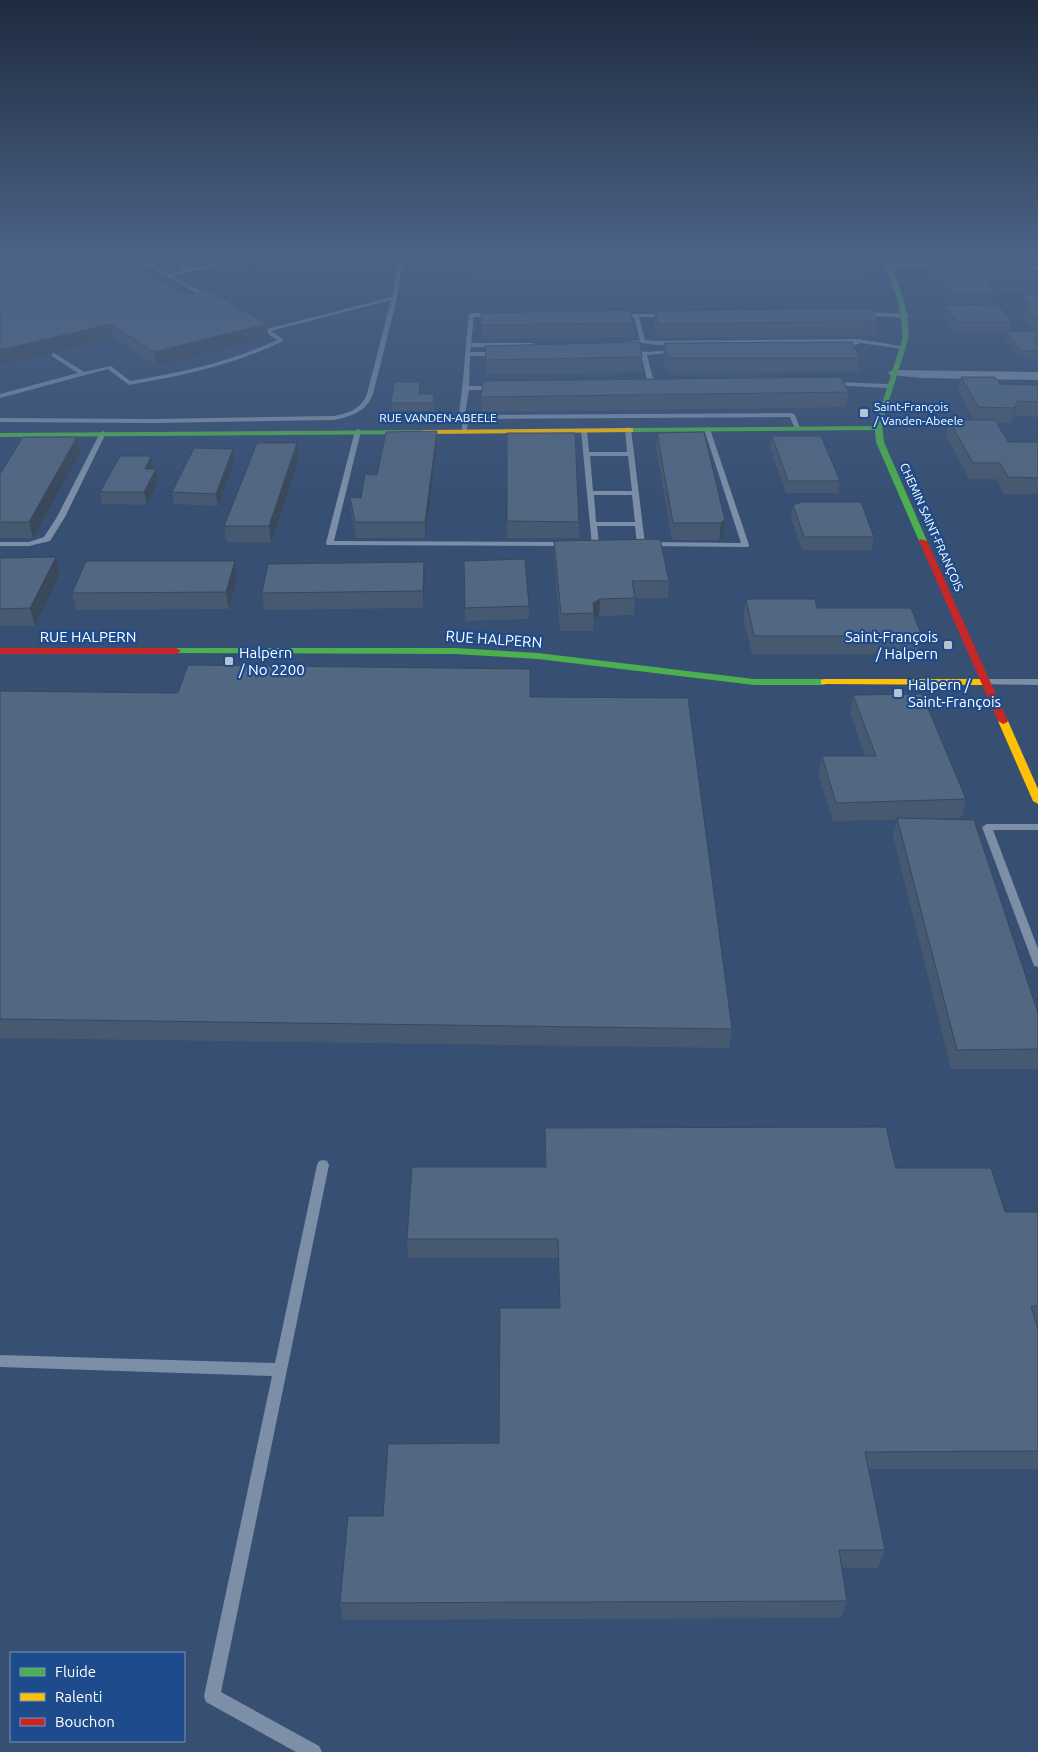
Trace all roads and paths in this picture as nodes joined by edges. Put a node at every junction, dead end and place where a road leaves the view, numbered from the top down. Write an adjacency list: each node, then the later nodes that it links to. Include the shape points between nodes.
1 (279, 338): 20 (lane, via 282,340 254,354 165,378 129,383 109,367)
2 (384, 338): 32 (lane, via 368,403 356,413 334,418)
3 (469, 338): 9 (lane)
4 (642, 338): 6 (lane)
5 (906, 338): 11 (street)
6 (643, 341): 7 (lane); 8 (lane)
7 (859, 341): 11 (lane); 12 (lane, via 842,350)
8 (618, 344)
9 (468, 345): 10 (lane); 15 (lane)
10 (538, 345)
11 (903, 347): 19 (street)
12 (832, 350)
13 (687, 351): 18 (lane)
14 (622, 352): 18 (lane)
15 (467, 354): 16 (lane); 25 (lane)
16 (506, 354)
17 (54, 355): 20 (lane)
18 (644, 355): 23 (lane, via 655,386)
19 (894, 373): 21 (street); 24 (street)
20 (83, 374): 27 (lane)
21 (1038, 376)
22 (826, 384): 24 (lane)
23 (642, 386)
24 (889, 386): 35 (street)
25 (466, 388): 26 (lane); 30 (lane, via 462,413)
26 (505, 388)
27 (0, 396)
28 (724, 415): 29 (lane); 33 (lane); 34 (lane, via 792,415)
29 (655, 416): 30 (lane); 37 (lane)
30 (466, 417): 39 (lane)
31 (0, 420): 32 (lane)
32 (153, 421): 43 (lane)
33 (728, 428): 34 (street, RUE VANDEN-ABEELE); 38 (street, RUE VANDEN-ABEELE)
34 (797, 428): 35 (street, RUE VANDEN-ABEELE)
35 (877, 428): 59 (street, CHEMIN SAINT-FRANÇOIS, via 882,448)
36 (628, 429): 37 (street, RUE VANDEN-ABEELE); 40 (street, RUE VANDEN-ABEELE); 46 (lane)
37 (656, 429): 38 (street, RUE VANDEN-ABEELE)
38 (708, 429): 57 (lane, via 745,544)
39 (464, 430): 40 (street, RUE VANDEN-ABEELE); 41 (street, RUE VANDEN-ABEELE)
40 (584, 430): 45 (lane)
41 (358, 431): 43 (street, RUE VANDEN-ABEELE); 52 (lane, via 330,543)
42 (103, 433): 43 (street, RUE VANDEN-ABEELE); 44 (street, RUE VANDEN-ABEELE); 51 (lane, via 47,539 29,544)
43 (138, 433)
44 (0, 435)
45 (586, 454): 46 (lane); 48 (lane)
46 (631, 454): 47 (lane)
47 (635, 492): 48 (lane); 50 (lane)
48 (590, 493): 49 (lane)
49 (593, 524): 50 (lane); 54 (lane)
50 (639, 524): 57 (lane)
51 (0, 544)
52 (575, 544)
53 (585, 544): 54 (lane)
54 (595, 544): 55 (lane)
55 (604, 544)
56 (632, 544): 57 (lane)
57 (641, 544)
58 (0, 651): 59 (street, RUE HALPERN, via 454,651 538,656 754,682)
59 (984, 682): 60 (lane); 61 (street, CHEMIN SAINT-FRANÇOIS)
60 (1038, 682)
61 (1038, 801)
62 (1038, 827): 63 (lane, via 987,827)
63 (1035, 944): 64 (lane)
64 (1038, 962)
65 (324, 1165): 67 (lane)
66 (0, 1361): 67 (lane)
67 (280, 1370): 68 (lane, via 212,1696)
68 (313, 1752)

